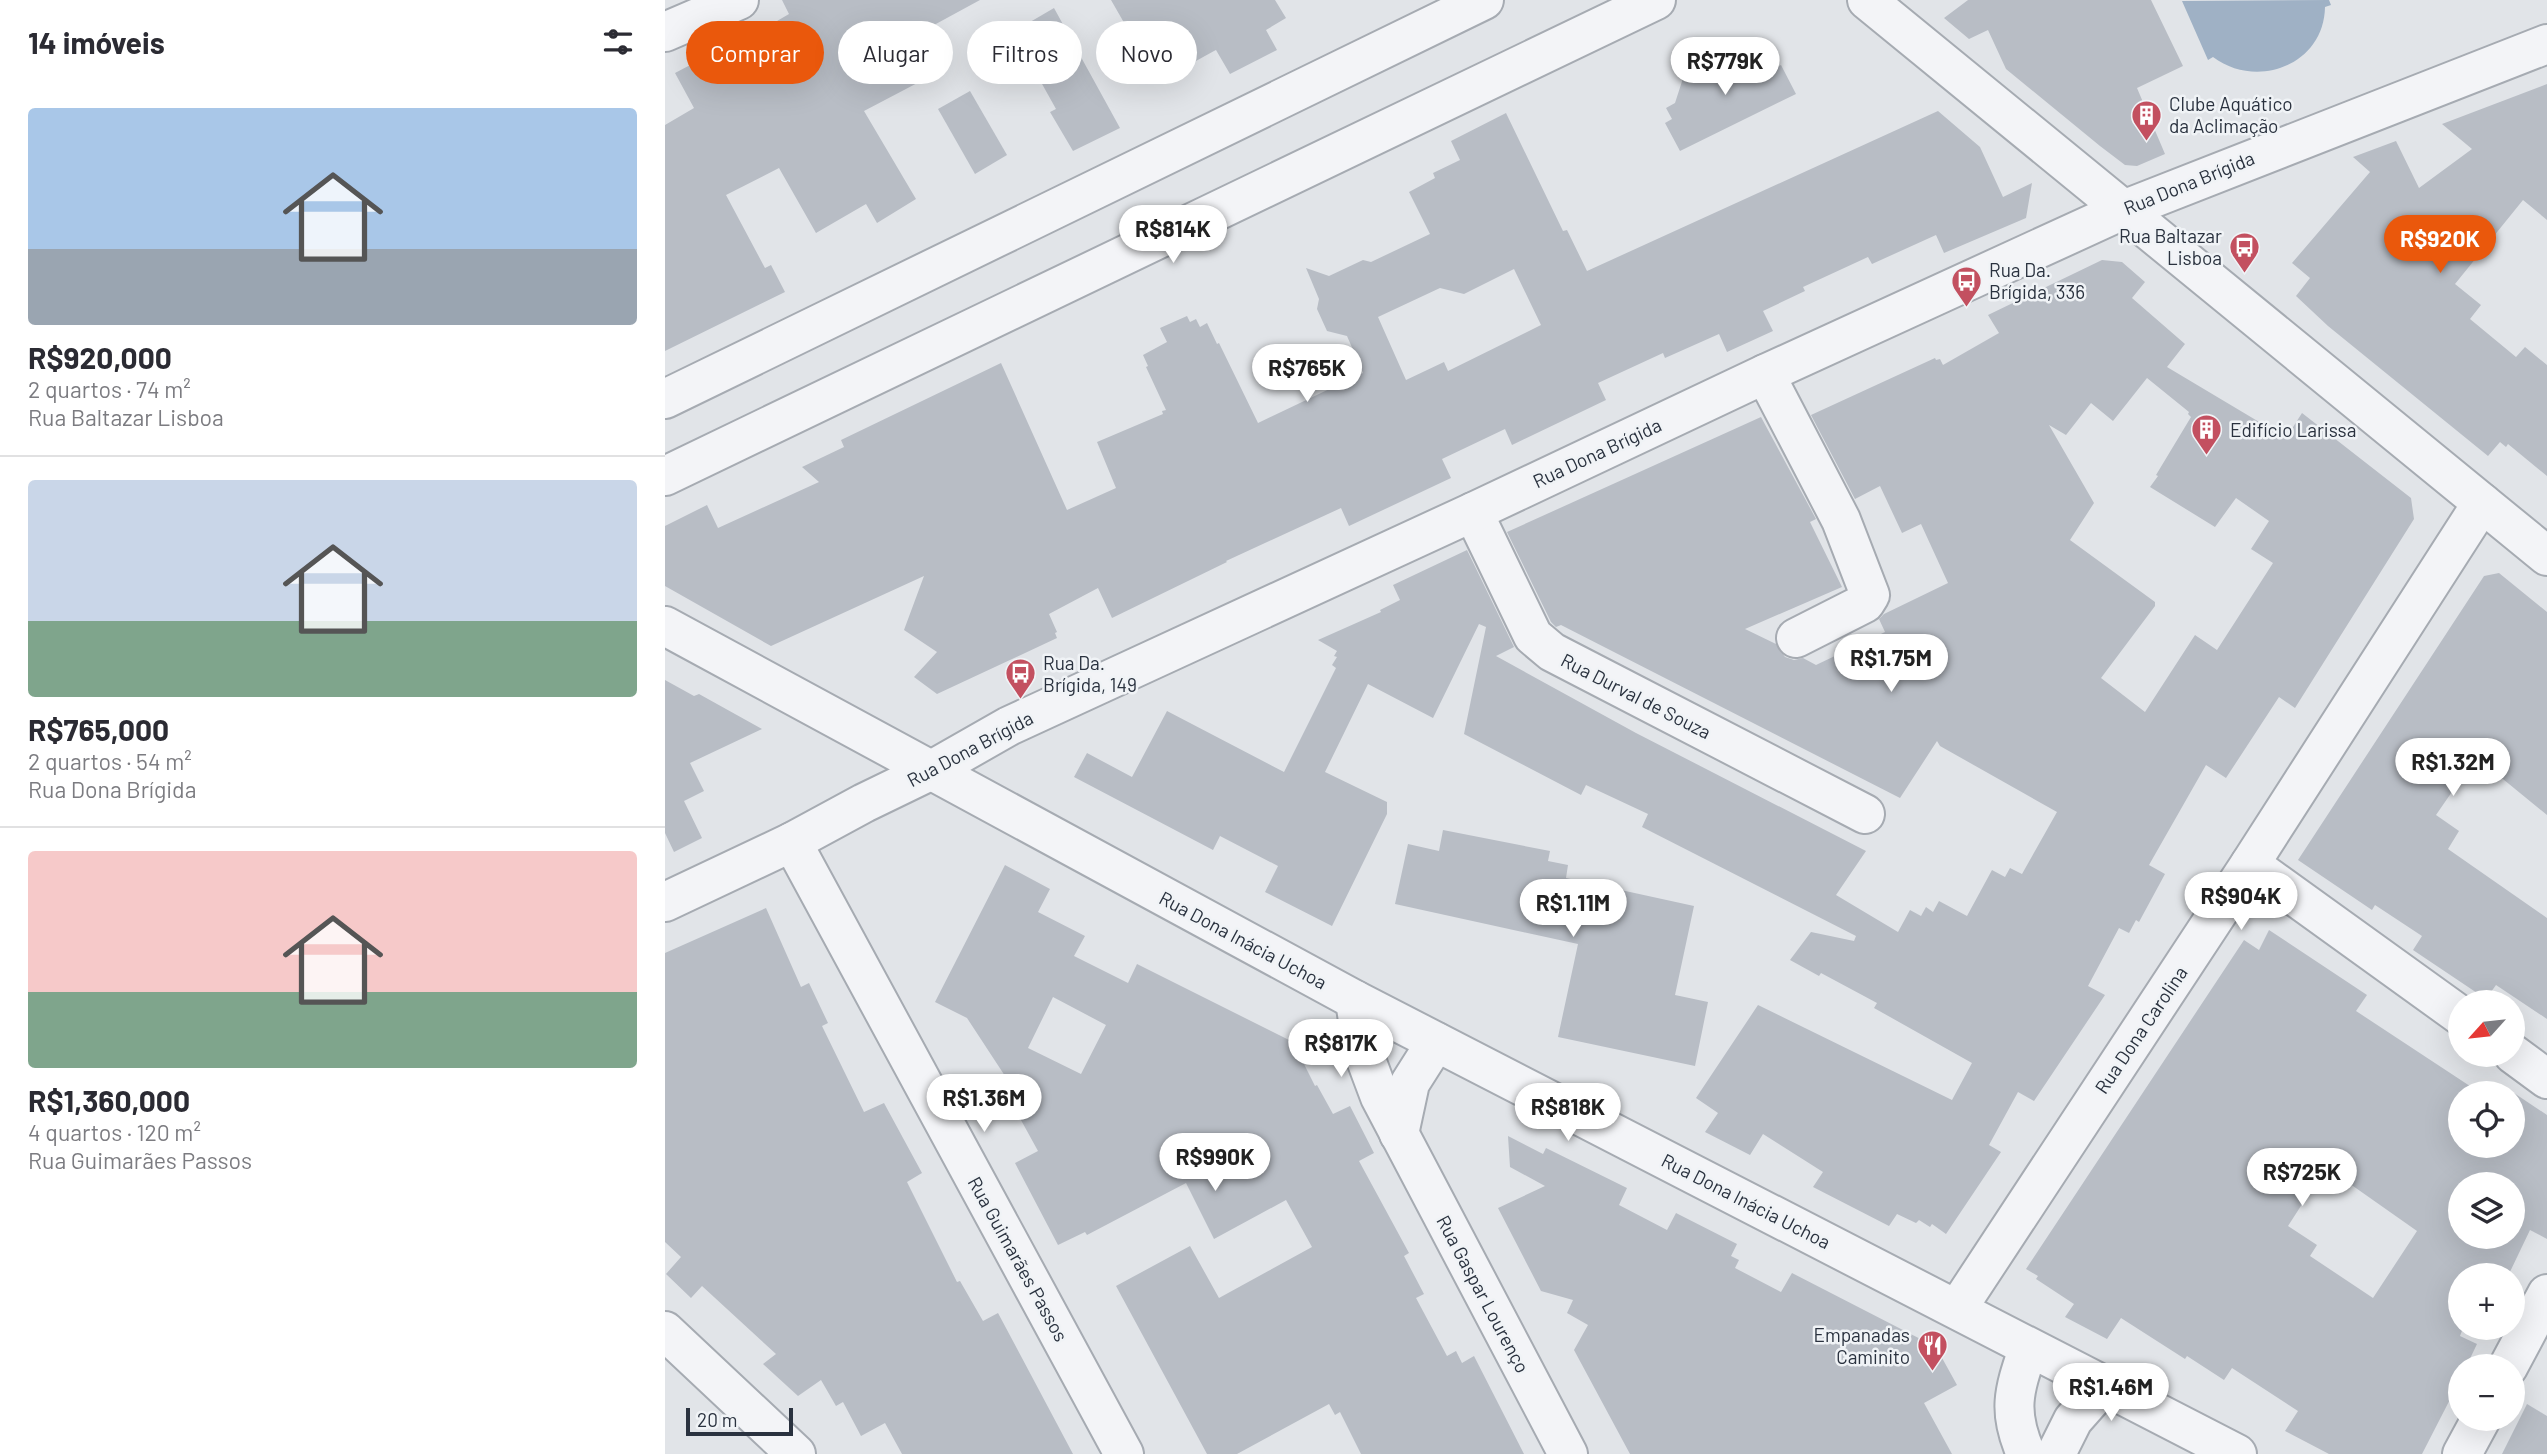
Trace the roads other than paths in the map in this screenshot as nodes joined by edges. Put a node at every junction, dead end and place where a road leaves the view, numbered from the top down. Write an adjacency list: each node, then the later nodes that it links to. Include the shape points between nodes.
1 (739, 0): 5 (street)
2 (1484, 0): 9 (street)
3 (1656, 0): 10 (street)
4 (1867, 0): 7 (street)
5 (665, 32)
6 (2547, 44): 7 (street, Rua Dona Brígida)
7 (2123, 210): 8 (street, Rua Dona Brígida); 11 (street)
8 (1765, 374): 12 (street, Rua Dona Brígida); 15 (street, via 1841,520 1870,595 1865,603)
9 (665, 399)
10 (665, 476)
11 (2482, 503): 13 (street); 19 (street, Rua Dona Carolina)
12 (1473, 512): 16 (street, Rua Dona Brígida, via 1009,726); 17 (street, Rua Durval de Souza, via 1533,636 1552,652)
13 (2542, 542)
14 (665, 626): 16 (street, Rua Dona Inácia Uchoa)
15 (1796, 638)
16 (930, 771): 18 (street, Rua Dona Brígida); 21 (street, Rua Dona Inácia Uchoa)
17 (1865, 814)
18 (792, 842): 20 (street, Rua Dona Brígida); 35 (street, Rua Guimarães Passos)
19 (2250, 864): 22 (street); 28 (street, Rua Dona Carolina)
20 (665, 902)
21 (1355, 1000): 23 (street, Rua Dona Inácia Uchoa); 26 (street, Rua Gaspar Lourenço, via 1362,1049)
22 (2448, 1007)
23 (1436, 1042): 26 (street, via 1410,1083); 28 (street, Rua Dona Inácia Uchoa)
24 (2525, 1063): 25 (street)
25 (2547, 1079)
26 (1399, 1134): 36 (street, Rua Gaspar Lourenço)
27 (2547, 1294): 31 (street)
28 (1957, 1309): 30 (street, Rua Dona Inácia Uchoa)
29 (665, 1331): 34 (street)
30 (2028, 1349): 32 (street, Rua Dona Inácia Uchoa); 37 (street, via 2014,1392 2015,1423)
31 (2515, 1354)
32 (2103, 1386): 38 (street, via 2073,1420); 39 (street, Rua Dona Inácia Uchoa)
33 (2474, 1431): 40 (street)
34 (789, 1452)
35 (1124, 1454)
36 (1568, 1454)
37 (2026, 1454)
38 (2056, 1454)
39 (2237, 1454)
40 (2462, 1454)

